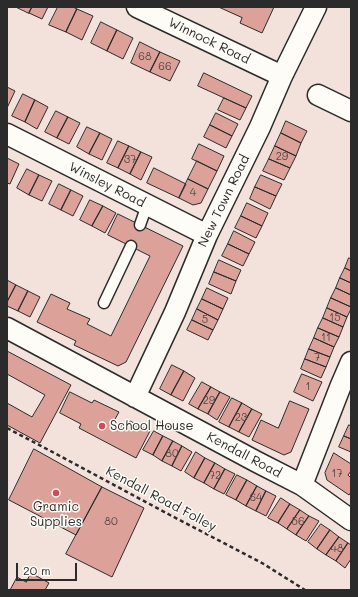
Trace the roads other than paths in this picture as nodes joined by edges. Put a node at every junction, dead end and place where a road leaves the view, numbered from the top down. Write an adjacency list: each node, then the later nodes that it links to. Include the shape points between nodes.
1 (137, 7): 3 (street, Winnock Road)
2 (316, 7): 3 (street, New Town Road)
3 (282, 76): 9 (street, New Town Road)
4 (318, 95): 5 (street)
5 (351, 111)
6 (7, 134): 7 (street, Winsley Road)
7 (147, 205): 8 (lane); 9 (street, Winsley Road)
8 (140, 225)
9 (207, 235): 14 (street, New Town Road, via 175,312)
10 (131, 246): 11 (lane)
11 (104, 304)
12 (7, 328): 14 (street, Kendall Road)
13 (351, 362): 15 (street)
14 (135, 397): 15 (street, Kendall Road)
15 (302, 485): 16 (street, Kendall Road)
16 (351, 520)

